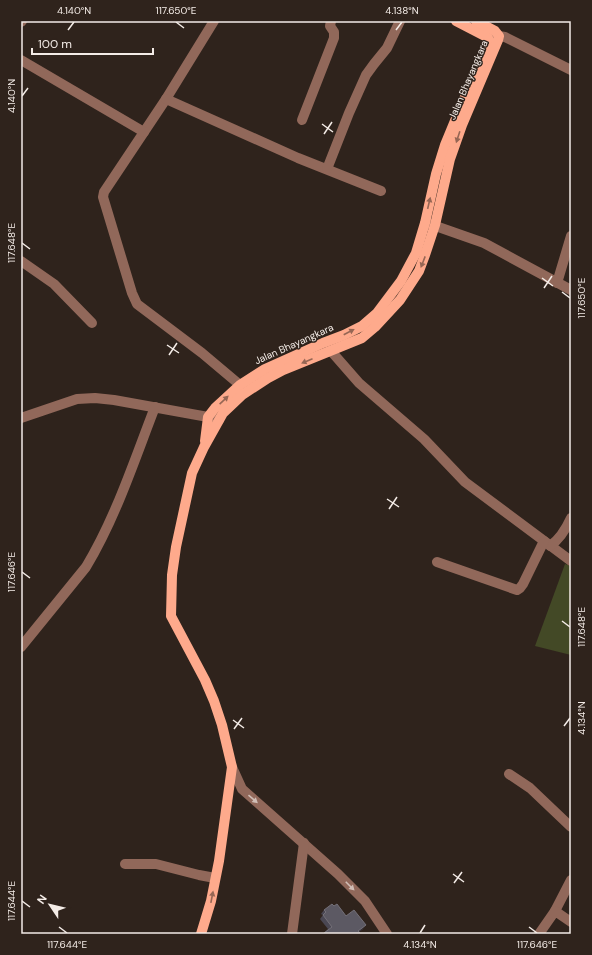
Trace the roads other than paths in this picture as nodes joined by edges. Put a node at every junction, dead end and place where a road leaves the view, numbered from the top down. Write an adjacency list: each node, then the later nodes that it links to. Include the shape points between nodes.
1 (214, 21): 10 (street)
2 (331, 21): 11 (street, via 334,38)
3 (400, 21): 13 (street, via 387,48 366,75)
4 (456, 21): 7 (main road)
5 (476, 21): 6 (main road, via 495,31)
6 (499, 36): 7 (street); 9 (street); 15 (main road, Jalan Bhayangkara, one-way to 15, via 462,124)
7 (488, 38): 15 (main road, Jalan Bhayangkara, one-way to 7, via 436,174 445,145 490,42)
8 (21, 60): 12 (street)
9 (571, 70)
10 (166, 99): 12 (street); 13 (street)
11 (302, 120)
12 (144, 132): 22 (street, via 103,197 134,300)
13 (327, 169): 14 (street)
14 (381, 191)
15 (430, 224): 18 (street, via 495,248); 21 (main road, Jalan Bhayangkara, one-way to 21, via 419,271 397,304 362,338); 22 (main road, Jalan Bhayangkara, one-way to 15, via 265,369 362,326 377,313 401,281)
16 (571, 236): 18 (street)
17 (21, 261): 20 (street, via 54,284)
18 (557, 283): 19 (street)
19 (571, 290)
20 (92, 323)
21 (331, 351): 26 (main road, Jalan Bhayangkara, one-way to 26, via 268,378 242,395); 29 (street, via 359,383 424,439 459,476)
22 (240, 385): 24 (main road, Jalan Bhayangkara, one-way to 22)
23 (155, 407): 24 (street); 25 (street, via 95,398 77,399); 32 (street, via 128,479 95,553)
24 (208, 417): 26 (street); 27 (main road)
25 (21, 418)
26 (219, 420): 27 (main road, Jalan Bhayangkara)
27 (204, 447): 33 (main road, via 192,473 176,547 171,616 214,701)
28 (571, 518): 29 (street, via 559,538)
29 (547, 544): 30 (street); 31 (street, via 517,590)
30 (571, 561)
31 (438, 562)
32 (21, 646)
33 (232, 767): 36 (street, one-way to 36, via 242,789); 38 (main road)
34 (509, 774): 35 (street, via 530,788)
35 (571, 827)
36 (304, 843): 43 (street); 44 (street, one-way to 44, via 365,901)
37 (125, 864): 38 (street, via 156,864)
38 (215, 878): 42 (main road, one-way to 38)
39 (571, 880): 40 (street)
40 (555, 911): 41 (street); 45 (street)
41 (571, 922)
42 (201, 934)
43 (292, 934)
44 (387, 934)
45 (539, 934)

